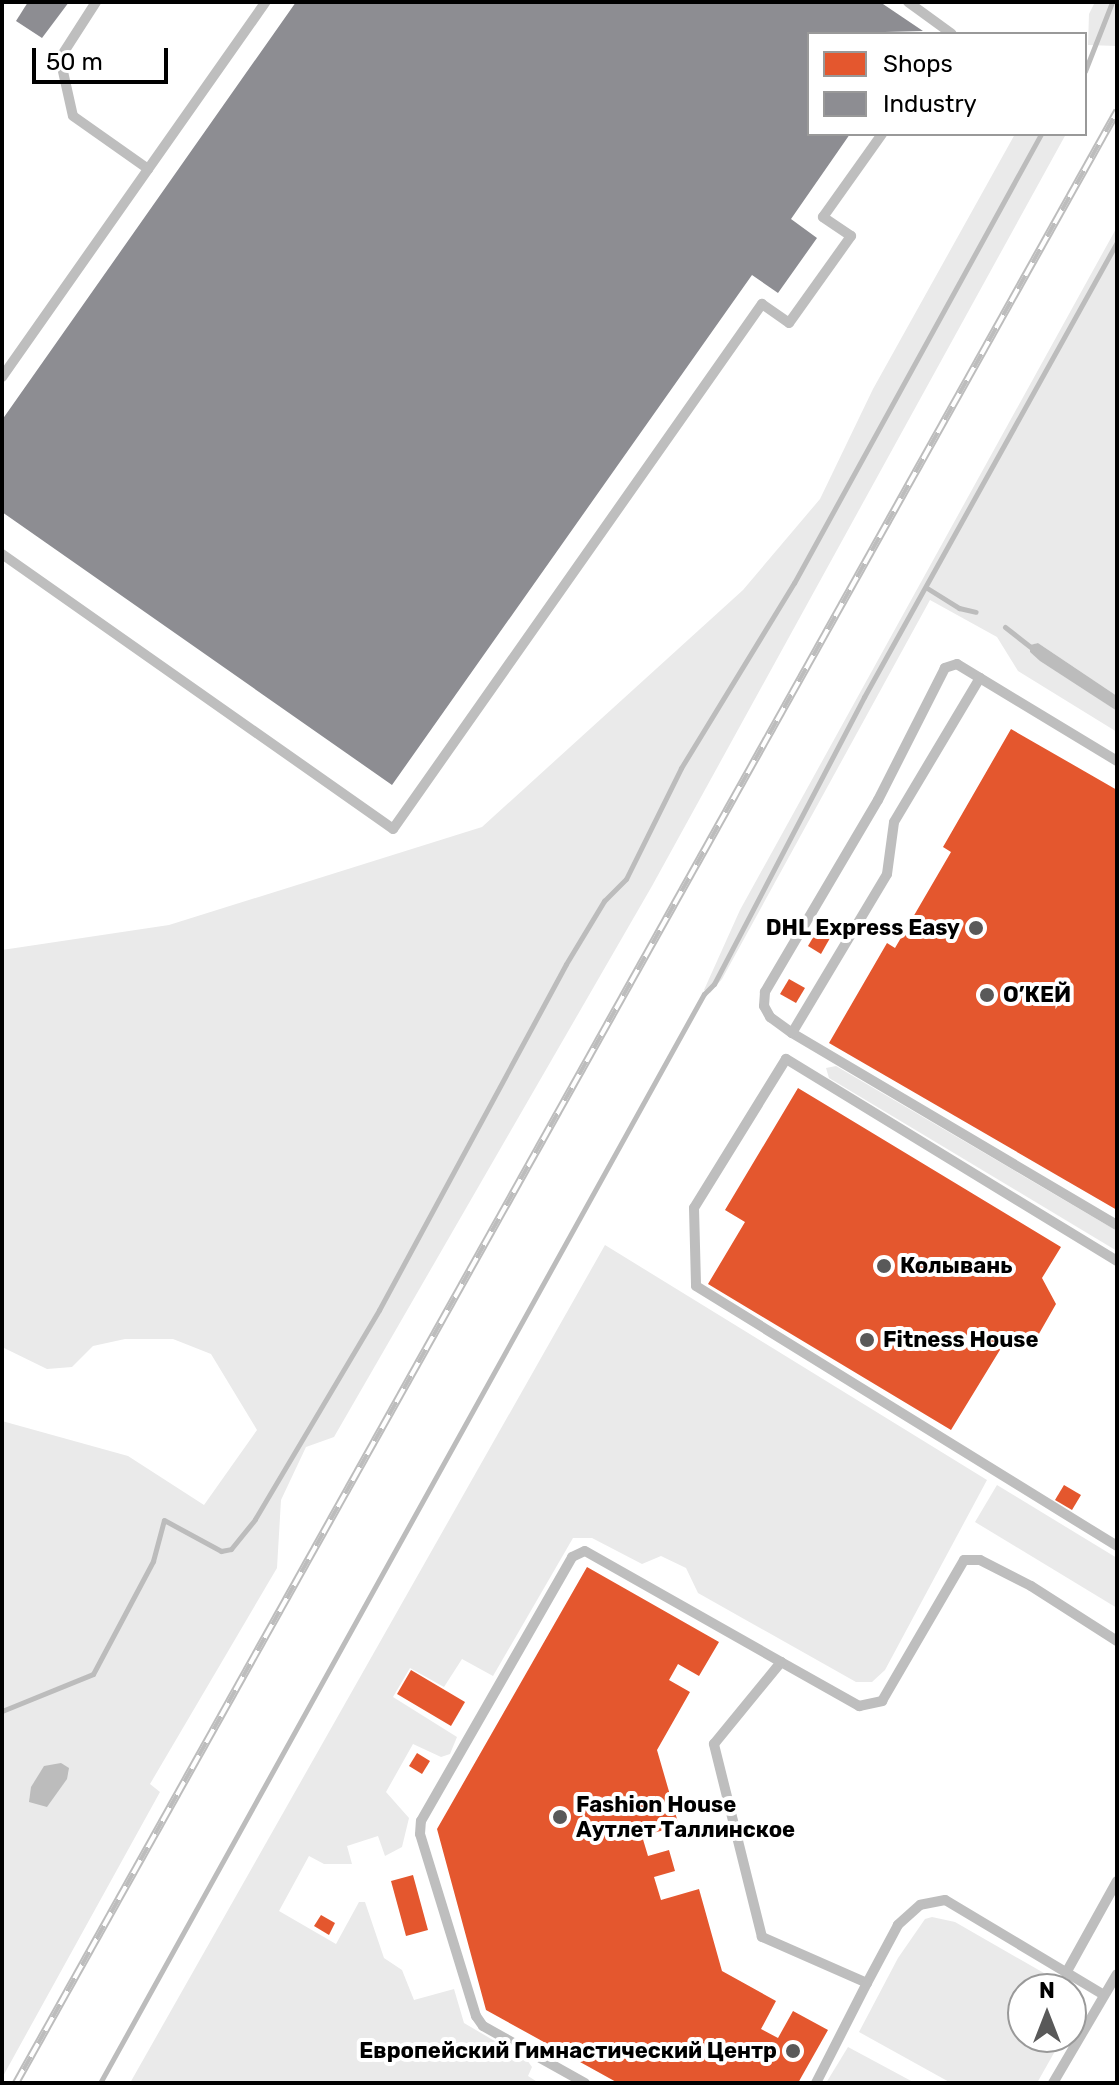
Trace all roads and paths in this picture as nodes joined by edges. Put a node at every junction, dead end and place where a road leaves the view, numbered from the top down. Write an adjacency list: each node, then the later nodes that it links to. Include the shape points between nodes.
1 (96, 2): 6 (lane, via 60,58 73,116)
2 (266, 2): 6 (lane)
3 (908, 2): 4 (lane)
4 (949, 32)
5 (881, 136): 8 (lane, via 823,217 851,236 789,323 762,304 393,829)
6 (148, 169): 7 (lane)
7 (2, 377)
8 (2, 554)
9 (980, 678): 10 (lane); 11 (lane, via 894,822 887,874); 11 (lane, via 957,664 939,676 878,800 765,992 770,1017)
10 (1117, 761)
11 (792, 1033): 12 (lane)
12 (1117, 1225)
13 (1117, 1261): 14 (lane, via 786,1059 694,1208 696,1286)
14 (1117, 1546)
15 (1117, 1641): 16 (lane, via 1031,1586 980,1560 964,1560 882,1701 859,1706)
16 (781, 1662): 20 (lane, via 714,1744 762,1937); 23 (lane, via 585,1551 572,1557 421,1821 420,1834 476,2016 483,2026)
17 (1117, 1881): 18 (lane)
18 (1066, 1973): 20 (lane, via 945,1900 920,1905 898,1925)
19 (1117, 1974): 22 (lane)
20 (867, 1983): 24 (lane)
21 (1087, 1985): 22 (lane)
22 (1104, 1995): 25 (lane)
23 (585, 2083)
24 (816, 2083)
25 (1053, 2083)

